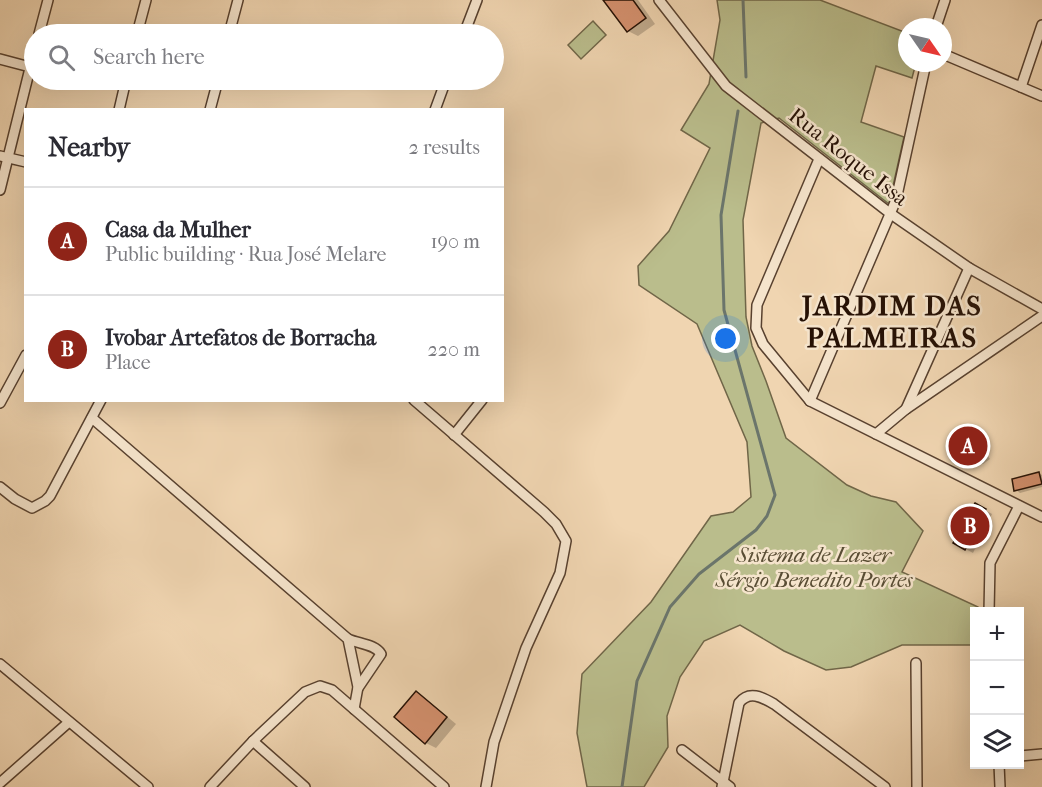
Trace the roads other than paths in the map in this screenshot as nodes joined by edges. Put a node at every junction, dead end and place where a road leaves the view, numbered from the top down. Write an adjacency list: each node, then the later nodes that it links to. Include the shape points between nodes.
1 (48, 0): 8 (street)
2 (146, 0): 9 (street)
3 (238, 0): 10 (street)
4 (477, 0): 11 (street)
5 (659, 0): 27 (street, Rua Roque Issa, via 726,86)
6 (945, 0): 7 (street)
7 (939, 18)
8 (42, 24)
9 (140, 24)
10 (232, 24)
11 (468, 24)
12 (1042, 25): 17 (street)
13 (952, 58): 17 (street)
14 (0, 59): 15 (street)
15 (24, 65)
16 (924, 72): 30 (street)
17 (1021, 87): 22 (street)
18 (24, 88): 26 (street)
19 (124, 90): 23 (street)
20 (215, 90): 24 (street)
21 (442, 90): 25 (street)
22 (1042, 96)
23 (119, 108)
24 (211, 108)
25 (436, 108)
26 (4, 157): 28 (street); 29 (street)
27 (819, 159): 30 (street, Rua Roque Issa); 35 (street, via 757,305 755,320 763,344)
28 (24, 162)
29 (0, 190)
30 (891, 214): 31 (street, Rua Roque Issa); 35 (street)
31 (969, 268): 32 (street, Rua Roque Issa); 40 (street)
32 (1042, 309)
33 (1042, 316): 40 (street)
34 (24, 359): 39 (street)
35 (810, 401): 42 (street)
36 (100, 402): 41 (street)
37 (416, 402): 43 (street)
38 (480, 402): 43 (street)
39 (0, 403)
40 (906, 409): 42 (street)
41 (92, 418): 44 (street, via 45,501 32,508); 48 (street)
42 (876, 434): 45 (street)
43 (454, 435): 65 (street, via 544,512 566,541 560,573 526,648 494,742)
44 (0, 487)
45 (1019, 506): 46 (street); 47 (street, via 990,563)
46 (1042, 517)
47 (989, 607)
48 (348, 639): 51 (street); 51 (street, via 373,647 381,654)
49 (916, 663): 67 (street)
50 (0, 664): 53 (street)
51 (358, 688): 52 (street)
52 (354, 709): 54 (street, via 332,690 317,687 305,692); 64 (street)
53 (69, 722): 59 (street); 61 (street)
54 (253, 741): 62 (street); 63 (street)
55 (681, 750): 60 (street)
56 (1042, 754): 57 (street)
57 (1024, 756)
58 (999, 769): 68 (street)
59 (0, 783)
60 (725, 785): 66 (street, via 739,703 753,695 774,704)
61 (144, 786)
62 (210, 787)
63 (305, 787)
64 (444, 787)
65 (486, 787)
66 (885, 787)
67 (917, 787)
68 (1000, 787)

